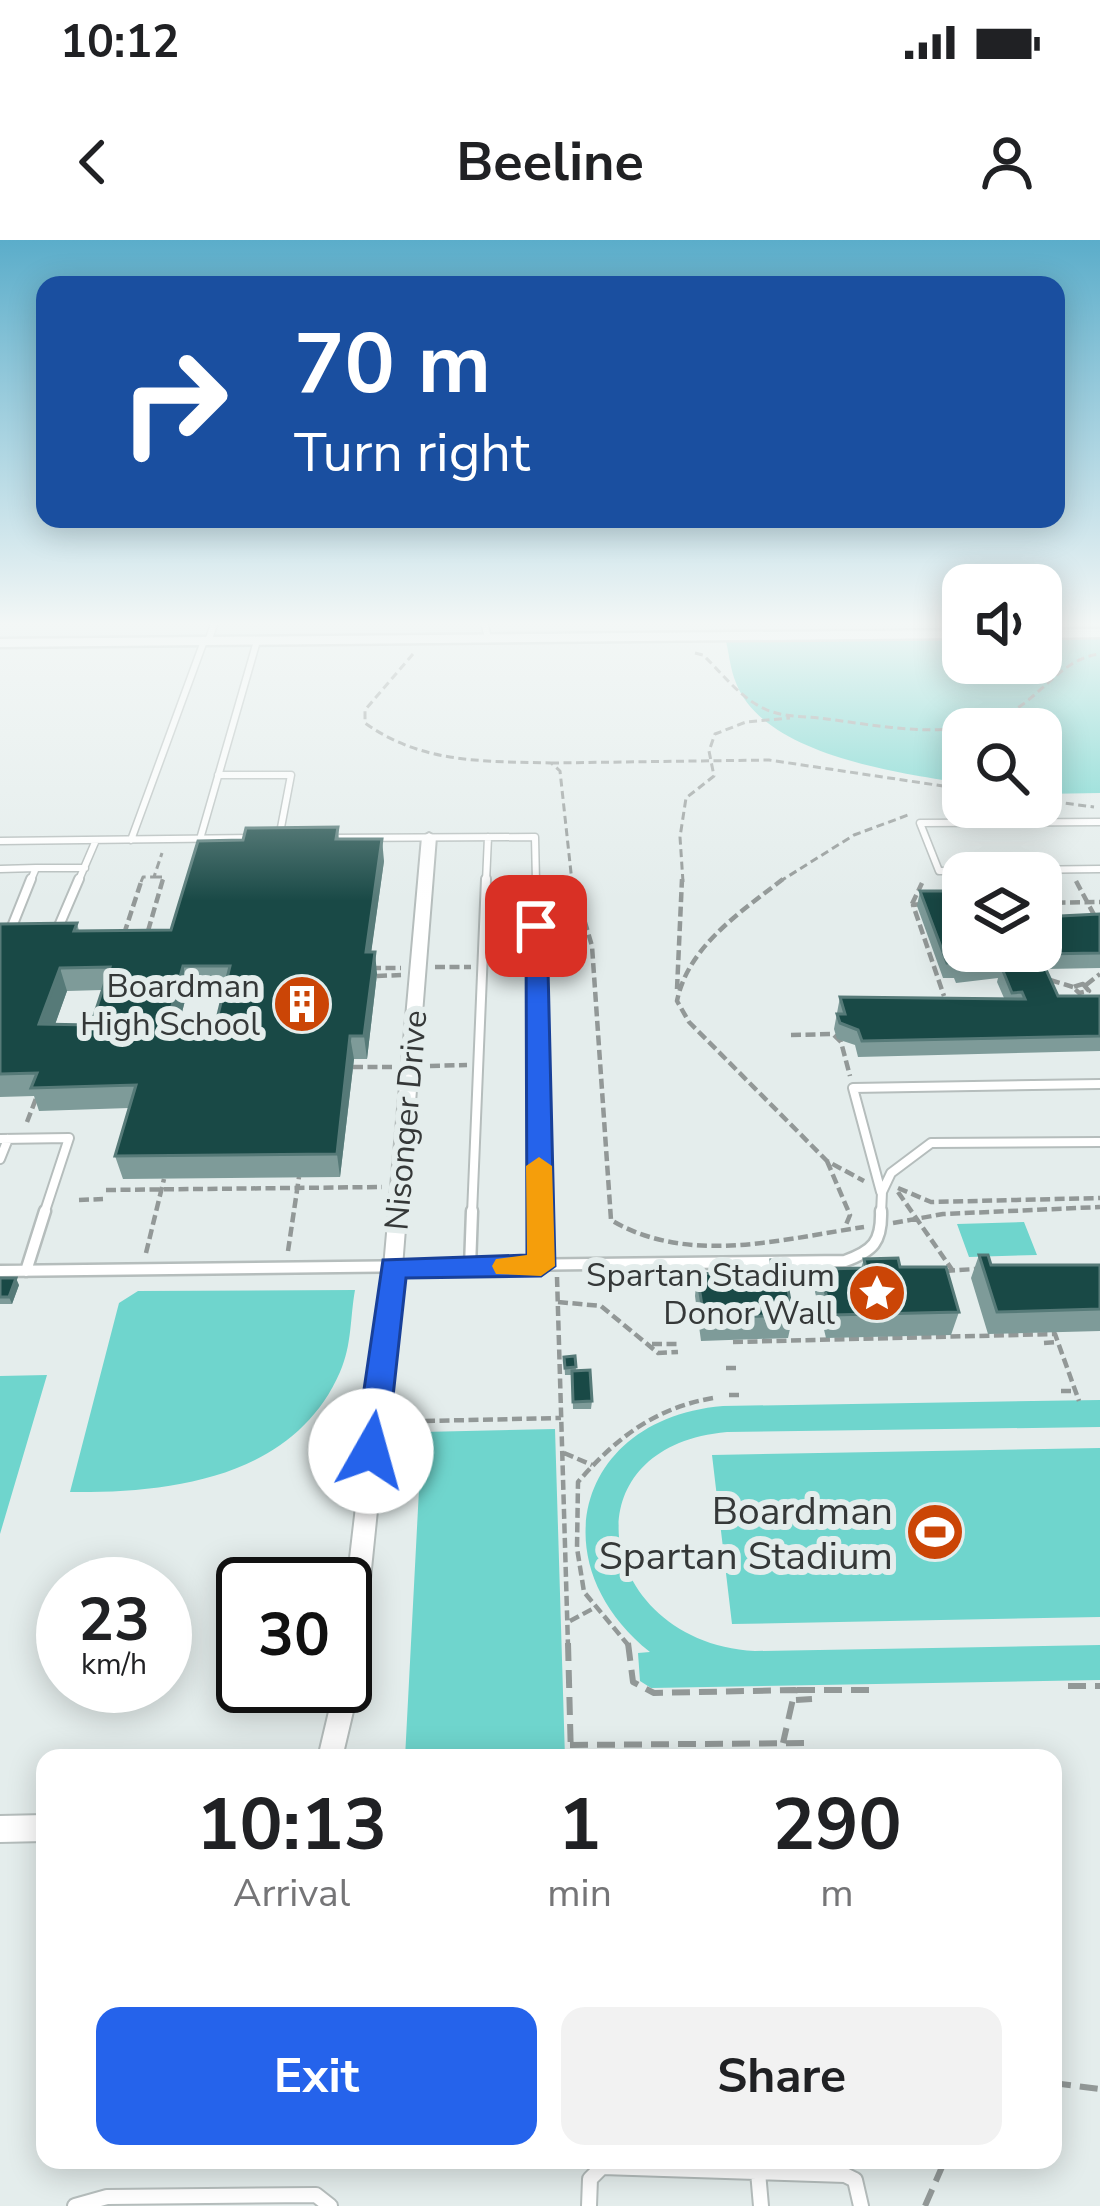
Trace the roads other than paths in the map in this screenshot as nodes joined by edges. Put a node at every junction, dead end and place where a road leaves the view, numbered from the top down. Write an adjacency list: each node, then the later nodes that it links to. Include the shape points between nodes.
1 (177, 717): 12 (lane)
2 (235, 717): 3 (lane)
3 (218, 775): 7 (lane, via 291,775); 10 (lane)
4 (1100, 822): 16 (lane, via 920,823 939,871)
5 (429, 837): 6 (lane); 9 (lane); 26 (street, Nisonger Drive)
6 (488, 837): 25 (lane, via 535,837); 27 (lane)
7 (280, 838): 8 (lane); 10 (lane)
8 (300, 838)
9 (320, 838)
10 (200, 839): 12 (lane)
11 (96, 840): 12 (lane); 13 (lane); 15 (lane)
12 (131, 840)
13 (0, 841)
14 (36, 868): 15 (lane); 17 (lane); 18 (lane, via 10,929)
15 (85, 868): 19 (lane, via 60,928)
16 (1100, 869)
17 (0, 870)
18 (27, 928)
19 (44, 928)
20 (1100, 1084): 24 (lane, via 854,1088)
21 (4, 1139): 23 (lane); 29 (lane, via 69,1138)
22 (1100, 1142): 24 (lane, via 931,1143 909,1154)
23 (0, 1159)
24 (885, 1188): 25 (lane, via 880,1240 867,1256 845,1261)
25 (541, 1266): 27 (lane)
26 (393, 1267): 27 (lane); 29 (lane); 30 (street, Nisonger Drive, via 347,1686)
27 (470, 1267)
28 (0, 1271): 29 (lane)
29 (26, 1271)
30 (332, 1749)
31 (36, 1828): 32 (street)
32 (0, 1829)
33 (600, 2169): 39 (lane, via 590,2179)
34 (664, 2169): 35 (lane)
35 (758, 2172): 40 (lane); 41 (lane, via 845,2175 855,2180)
36 (240, 2201): 37 (lane, via 107,2197); 38 (lane, via 316,2195)
37 (75, 2206)
38 (331, 2206)
39 (589, 2206)
40 (761, 2206)
41 (861, 2206)

